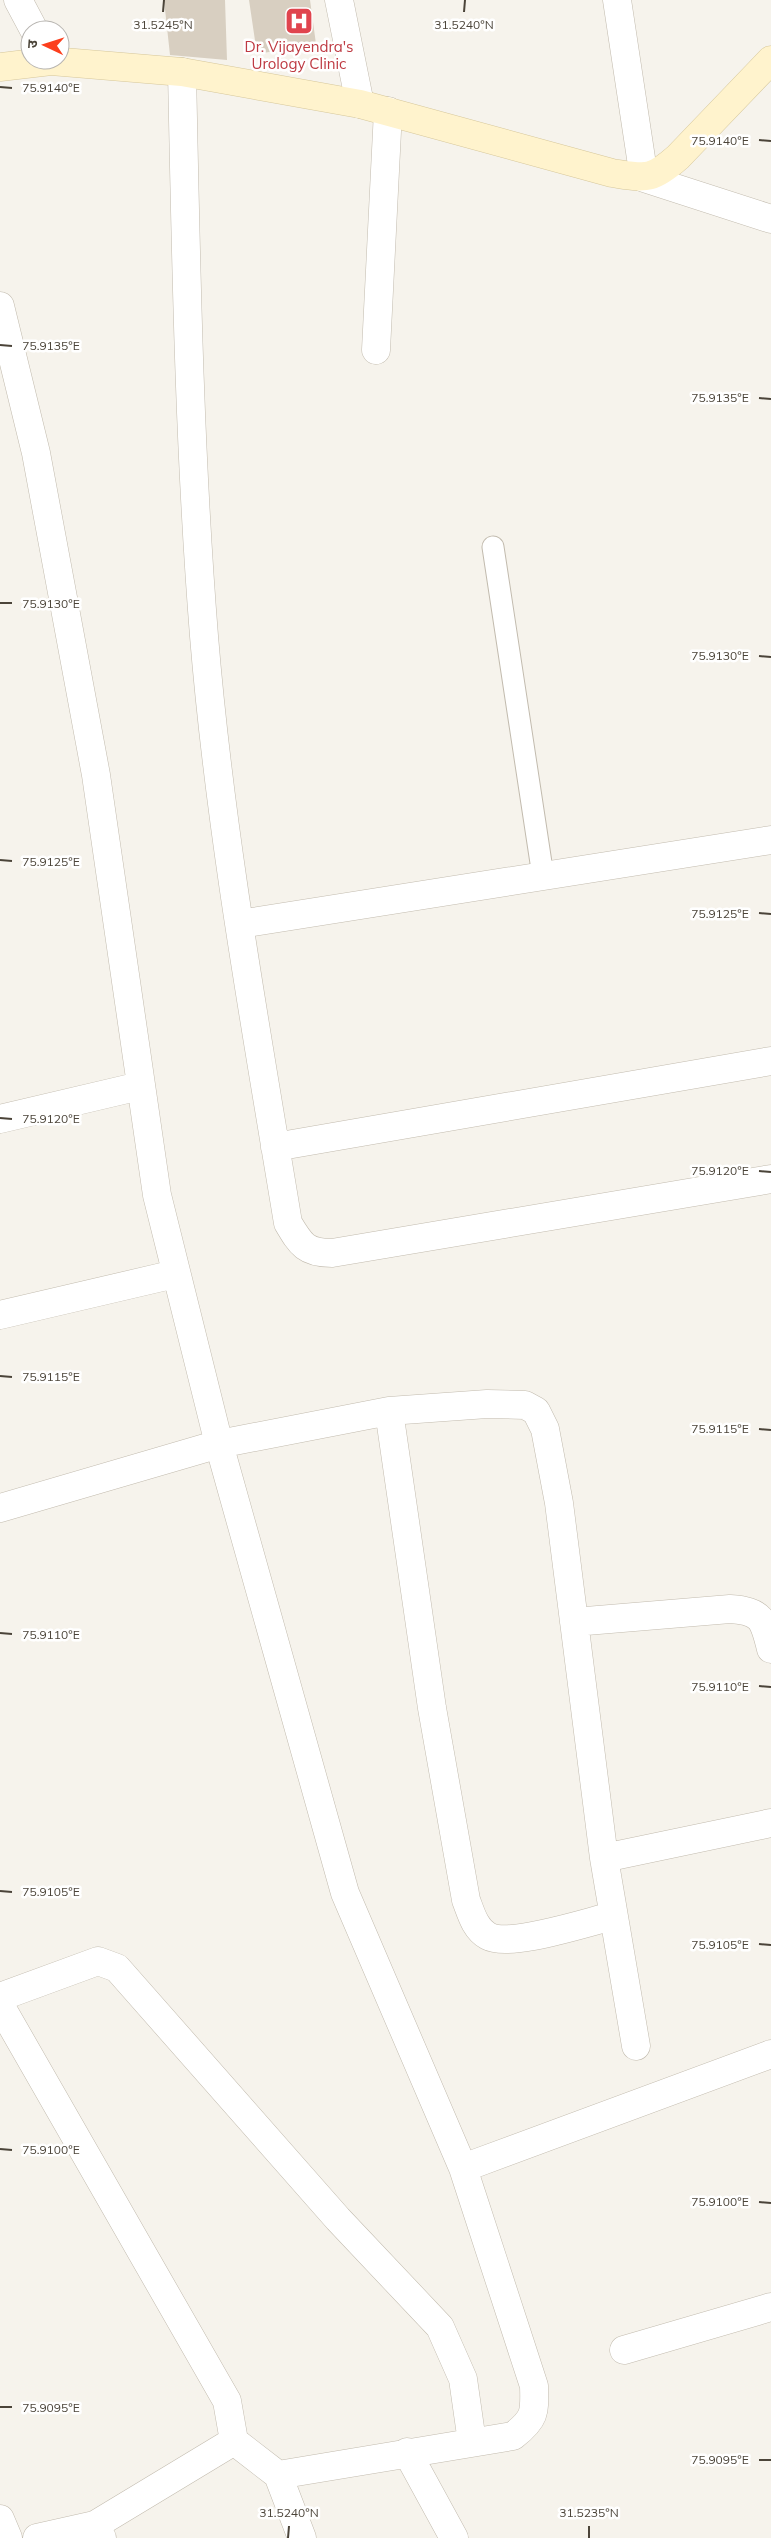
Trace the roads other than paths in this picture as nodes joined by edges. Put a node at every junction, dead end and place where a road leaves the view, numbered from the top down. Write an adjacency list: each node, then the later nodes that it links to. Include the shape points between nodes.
1 (18, 0): 4 (street)
2 (339, 0): 10 (street)
3 (617, 0): 12 (street)
4 (29, 20)
5 (771, 60): 12 (main road, via 678,157 664,170)
6 (70, 62): 9 (main road)
7 (20, 64): 8 (main road)
8 (0, 67)
9 (182, 72): 10 (main road); 20 (street, via 188,368 204,637)
10 (360, 104): 11 (main road)
11 (388, 111): 12 (main road, via 612,173); 15 (street)
12 (644, 178): 13 (street)
13 (771, 219)
14 (0, 306): 16 (street)
15 (376, 350)
16 (8, 381): 22 (street, via 36,453 96,775)
17 (493, 547): 19 (lane)
18 (771, 840): 19 (street)
19 (544, 876): 20 (street)
20 (240, 924): 24 (street)
21 (771, 1061): 24 (street)
22 (140, 1086): 23 (street); 26 (street, via 157,1195)
23 (0, 1119)
24 (276, 1147): 25 (street, via 288,1223 298,1240 315,1253 368,1248)
25 (771, 1179)
26 (175, 1274): 27 (street); 29 (street)
27 (0, 1315)
28 (389, 1411): 29 (street); 31 (street, via 487,1404 525,1405 536,1411 544,1429 559,1503); 35 (street, via 432,1708 466,1900 474,1922 487,1936 500,1940 520,1939)
29 (219, 1444): 30 (street); 40 (street, via 346,1893)
30 (0, 1508)
31 (574, 1622): 32 (street, via 746,1610 759,1615); 34 (street)
32 (771, 1649)
33 (771, 1823): 34 (street)
34 (604, 1858): 35 (street)
35 (613, 1916): 38 (street)
36 (0, 1997): 44 (street, via 98,1961 117,1968 338,2219 440,2328 463,2379)
37 (0, 2005): 43 (street, via 227,2401)
38 (636, 2046)
39 (771, 2054): 40 (street)
40 (463, 2168): 44 (street, via 534,2386 535,2405 529,2423 513,2436)
41 (771, 2307): 42 (street)
42 (624, 2350)
43 (234, 2441): 46 (street); 48 (street)
44 (472, 2442): 45 (street)
45 (407, 2452): 46 (street); 52 (street)
46 (278, 2475): 51 (street)
47 (0, 2519): 49 (street)
48 (99, 2532): 50 (street)
49 (8, 2538)
50 (37, 2538)
51 (302, 2538)
52 (454, 2538)

